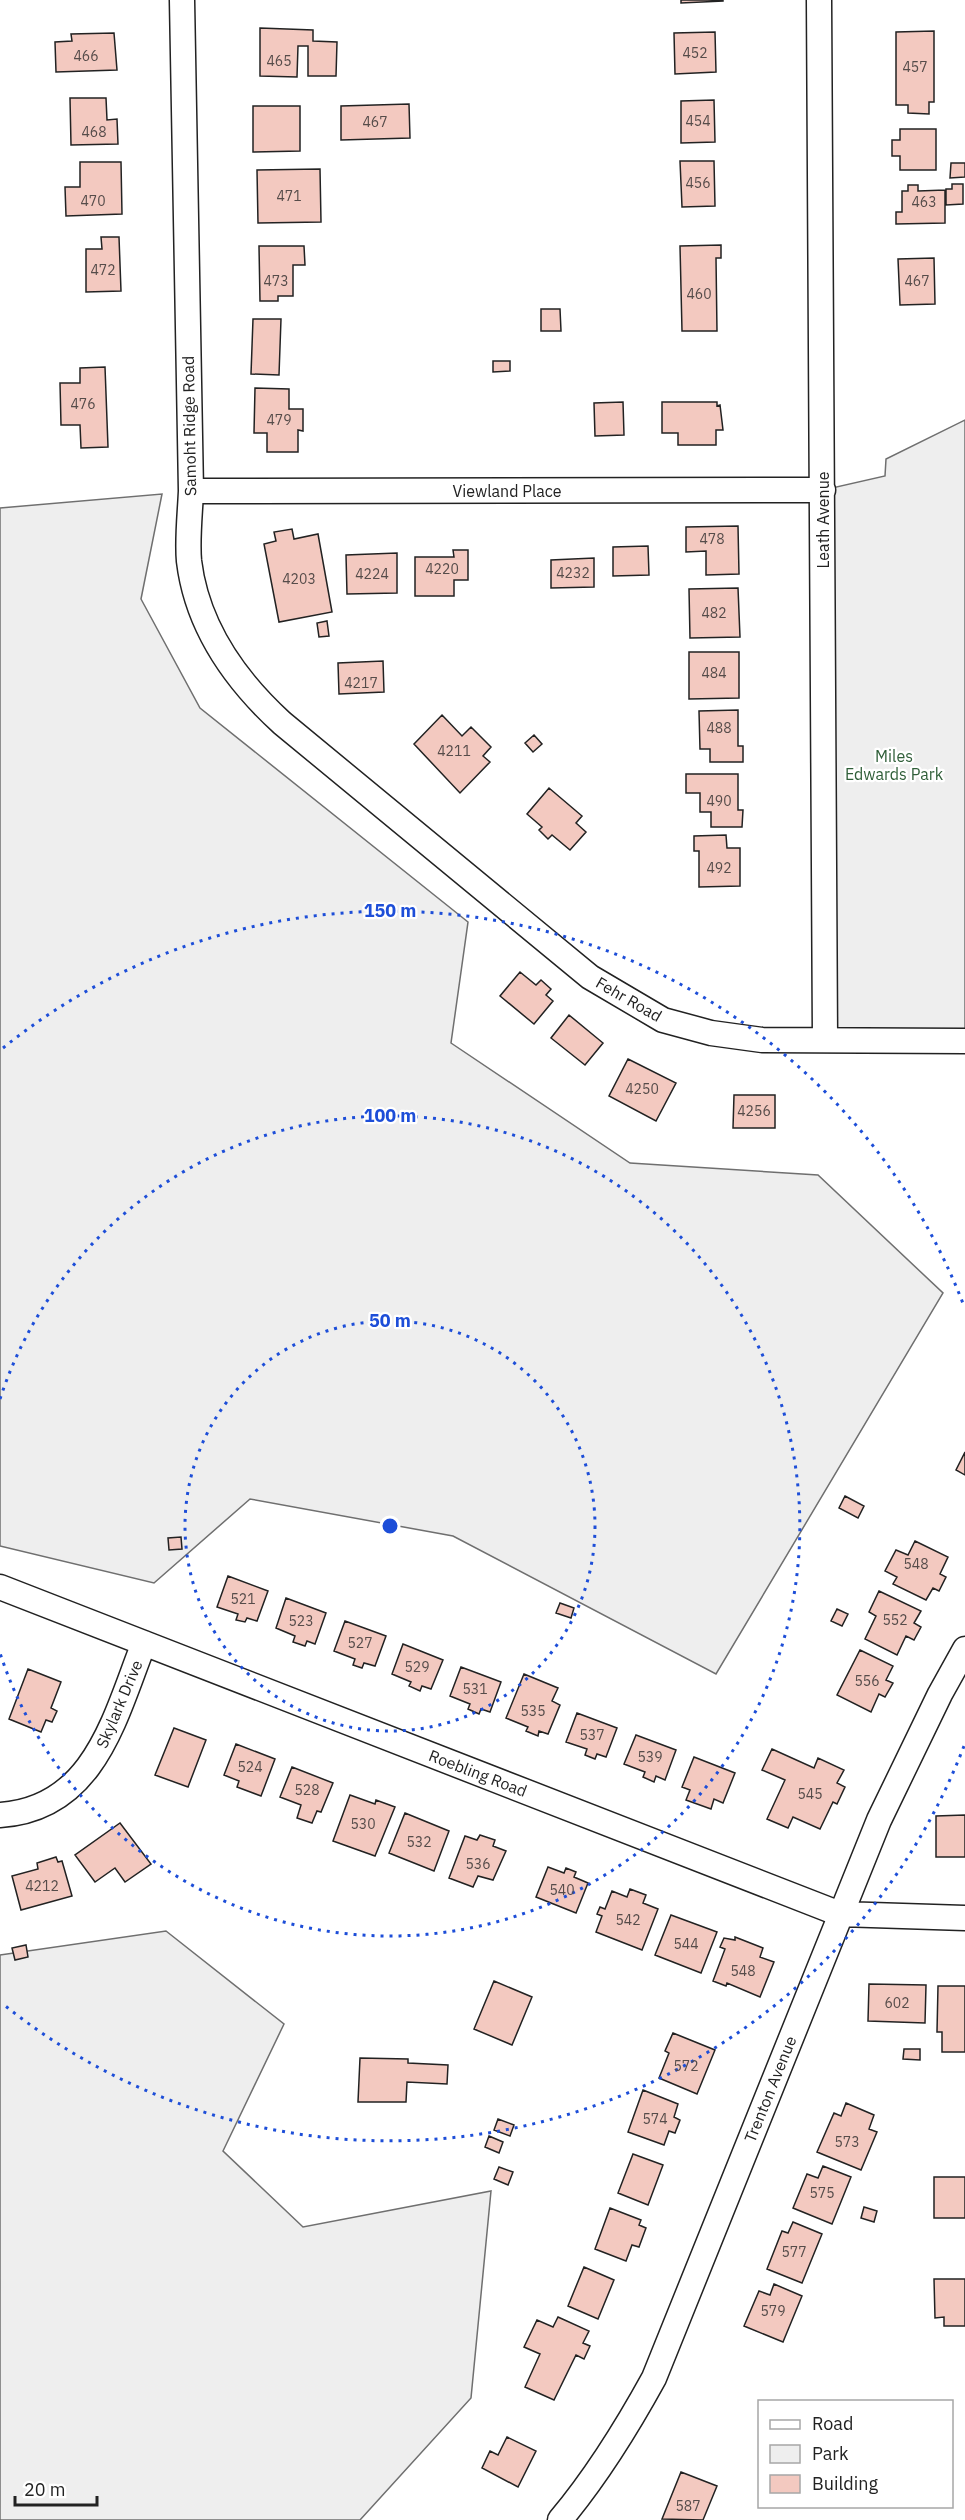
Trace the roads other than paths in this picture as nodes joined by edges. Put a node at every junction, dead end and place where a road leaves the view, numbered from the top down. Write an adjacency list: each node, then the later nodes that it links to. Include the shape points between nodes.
1 (182, 0): 4 (street, Samoht Ridge Road)
2 (819, 0): 3 (street, Leath Avenue)
3 (822, 490): 4 (street, Viewland Place); 6 (street, Leath Avenue)
4 (191, 491): 5 (street, Samoht Ridge Road, via 189,561 197,598 211,634 254,697)
5 (360, 786): 6 (street, Fehr Road, via 591,977 663,1020 711,1033 762,1040)
6 (825, 1039): 7 (street, Fehr Road)
7 (965, 1041)
8 (0, 1587): 9 (street, Roebling Road)
9 (144, 1643): 11 (street, Skylark Drive, via 103,1748 89,1769 51,1800); 12 (street, Roebling Road)
10 (965, 1648): 12 (street, Trenton Avenue, via 879,1820)
11 (0, 1815)
12 (840, 1914): 13 (street, Roebling Road); 14 (street, Trenton Avenue, via 654,2378 624,2434)
13 (965, 1918)
14 (560, 2520)

